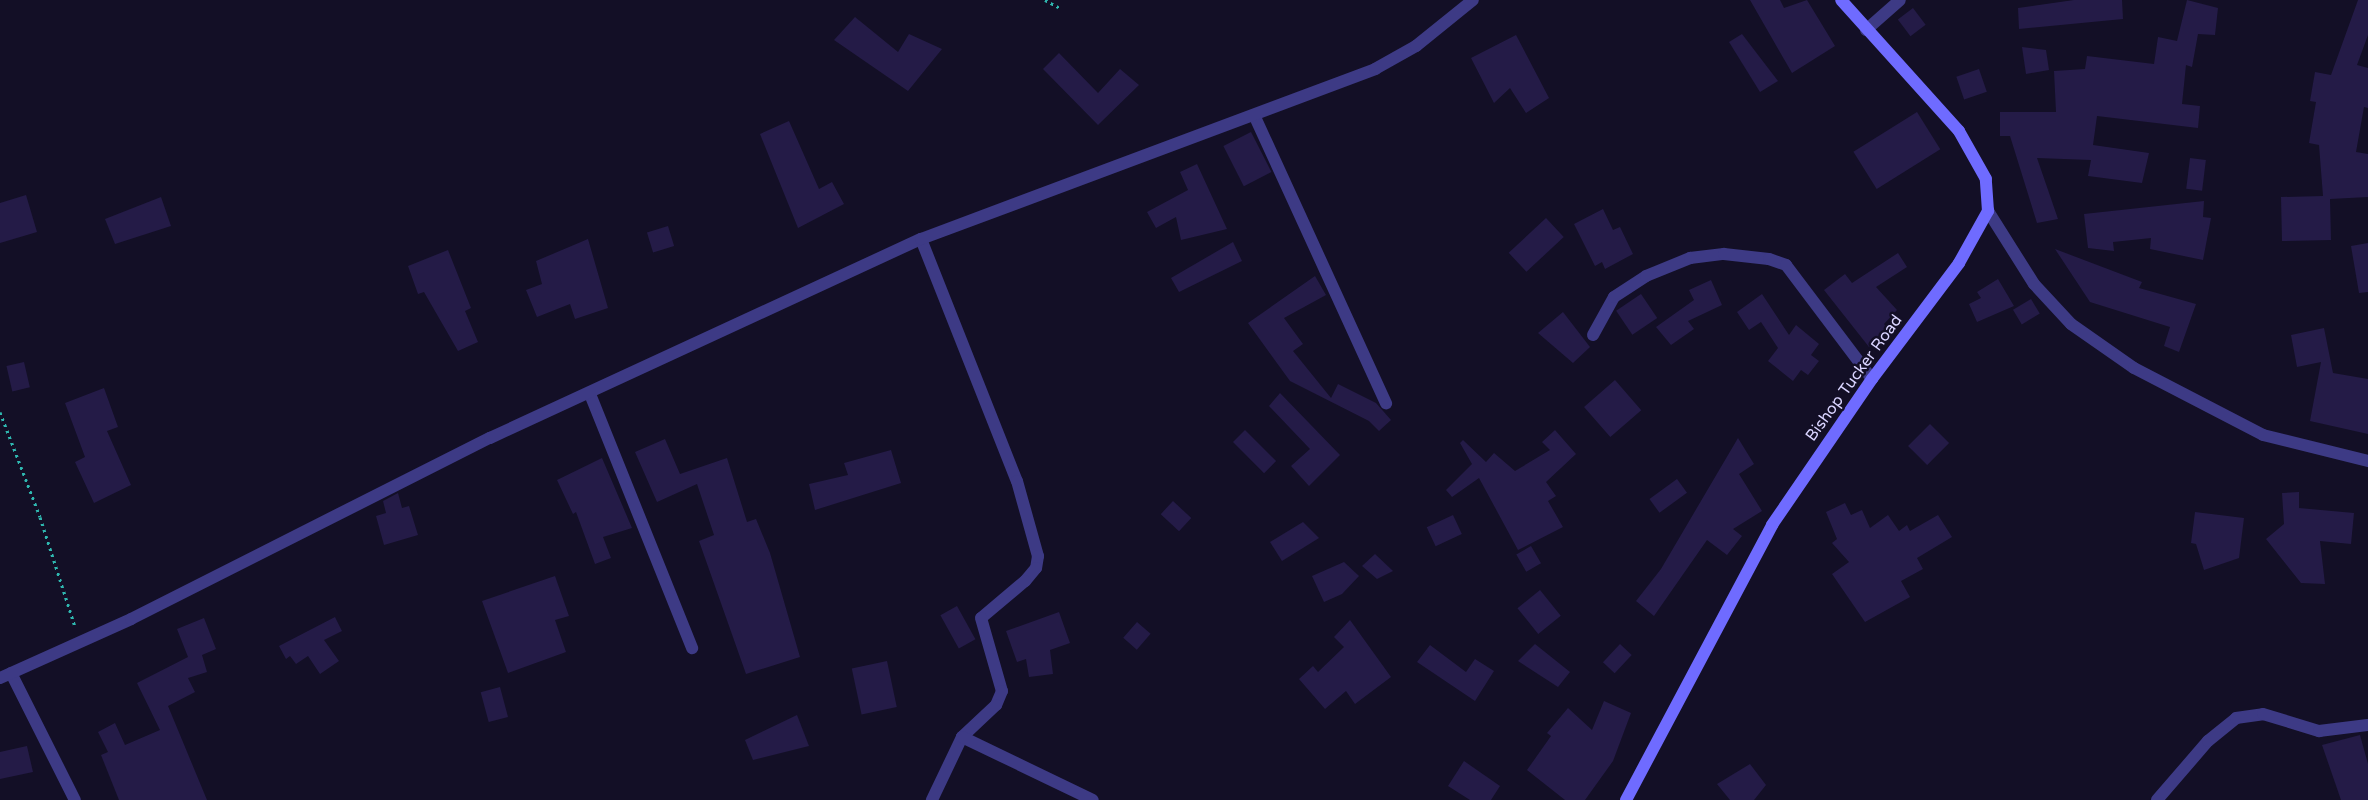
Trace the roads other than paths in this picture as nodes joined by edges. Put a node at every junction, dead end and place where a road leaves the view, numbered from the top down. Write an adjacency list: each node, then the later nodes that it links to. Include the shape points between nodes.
1 (1473, 0): 5 (street, via 1416,46 1375,69)
2 (1841, 0): 4 (main road)
3 (1900, 0): 4 (street)
4 (1866, 30): 6 (main road, via 1959,131 1986,180)
5 (1255, 117): 7 (street); 11 (street)
6 (1988, 211): 9 (main road, Bishop Tucker Road, via 1959,263); 12 (street, via 2034,284 2071,324 2134,368 2263,436)
7 (921, 239): 10 (street); 16 (street, via 1017,481 1038,556 1036,568 1025,581 980,618 1002,691 996,704)
8 (1593, 334): 9 (street, via 1614,297 1646,276 1690,258 1724,254 1769,259 1786,265)
9 (1872, 378): 20 (main road, Bishop Tucker Road, via 1772,525)
10 (590, 394): 13 (street); 14 (street, via 405,478 80,642)
11 (1386, 403)
12 (2368, 461)
13 (692, 648)
14 (5, 676): 17 (street)
15 (2368, 725): 21 (street, via 2319,731 2264,714 2236,718 2208,740)
16 (962, 737): 18 (street); 19 (street)
17 (75, 800)
18 (932, 800)
19 (1093, 800)
20 (1626, 800)
21 (2157, 800)

